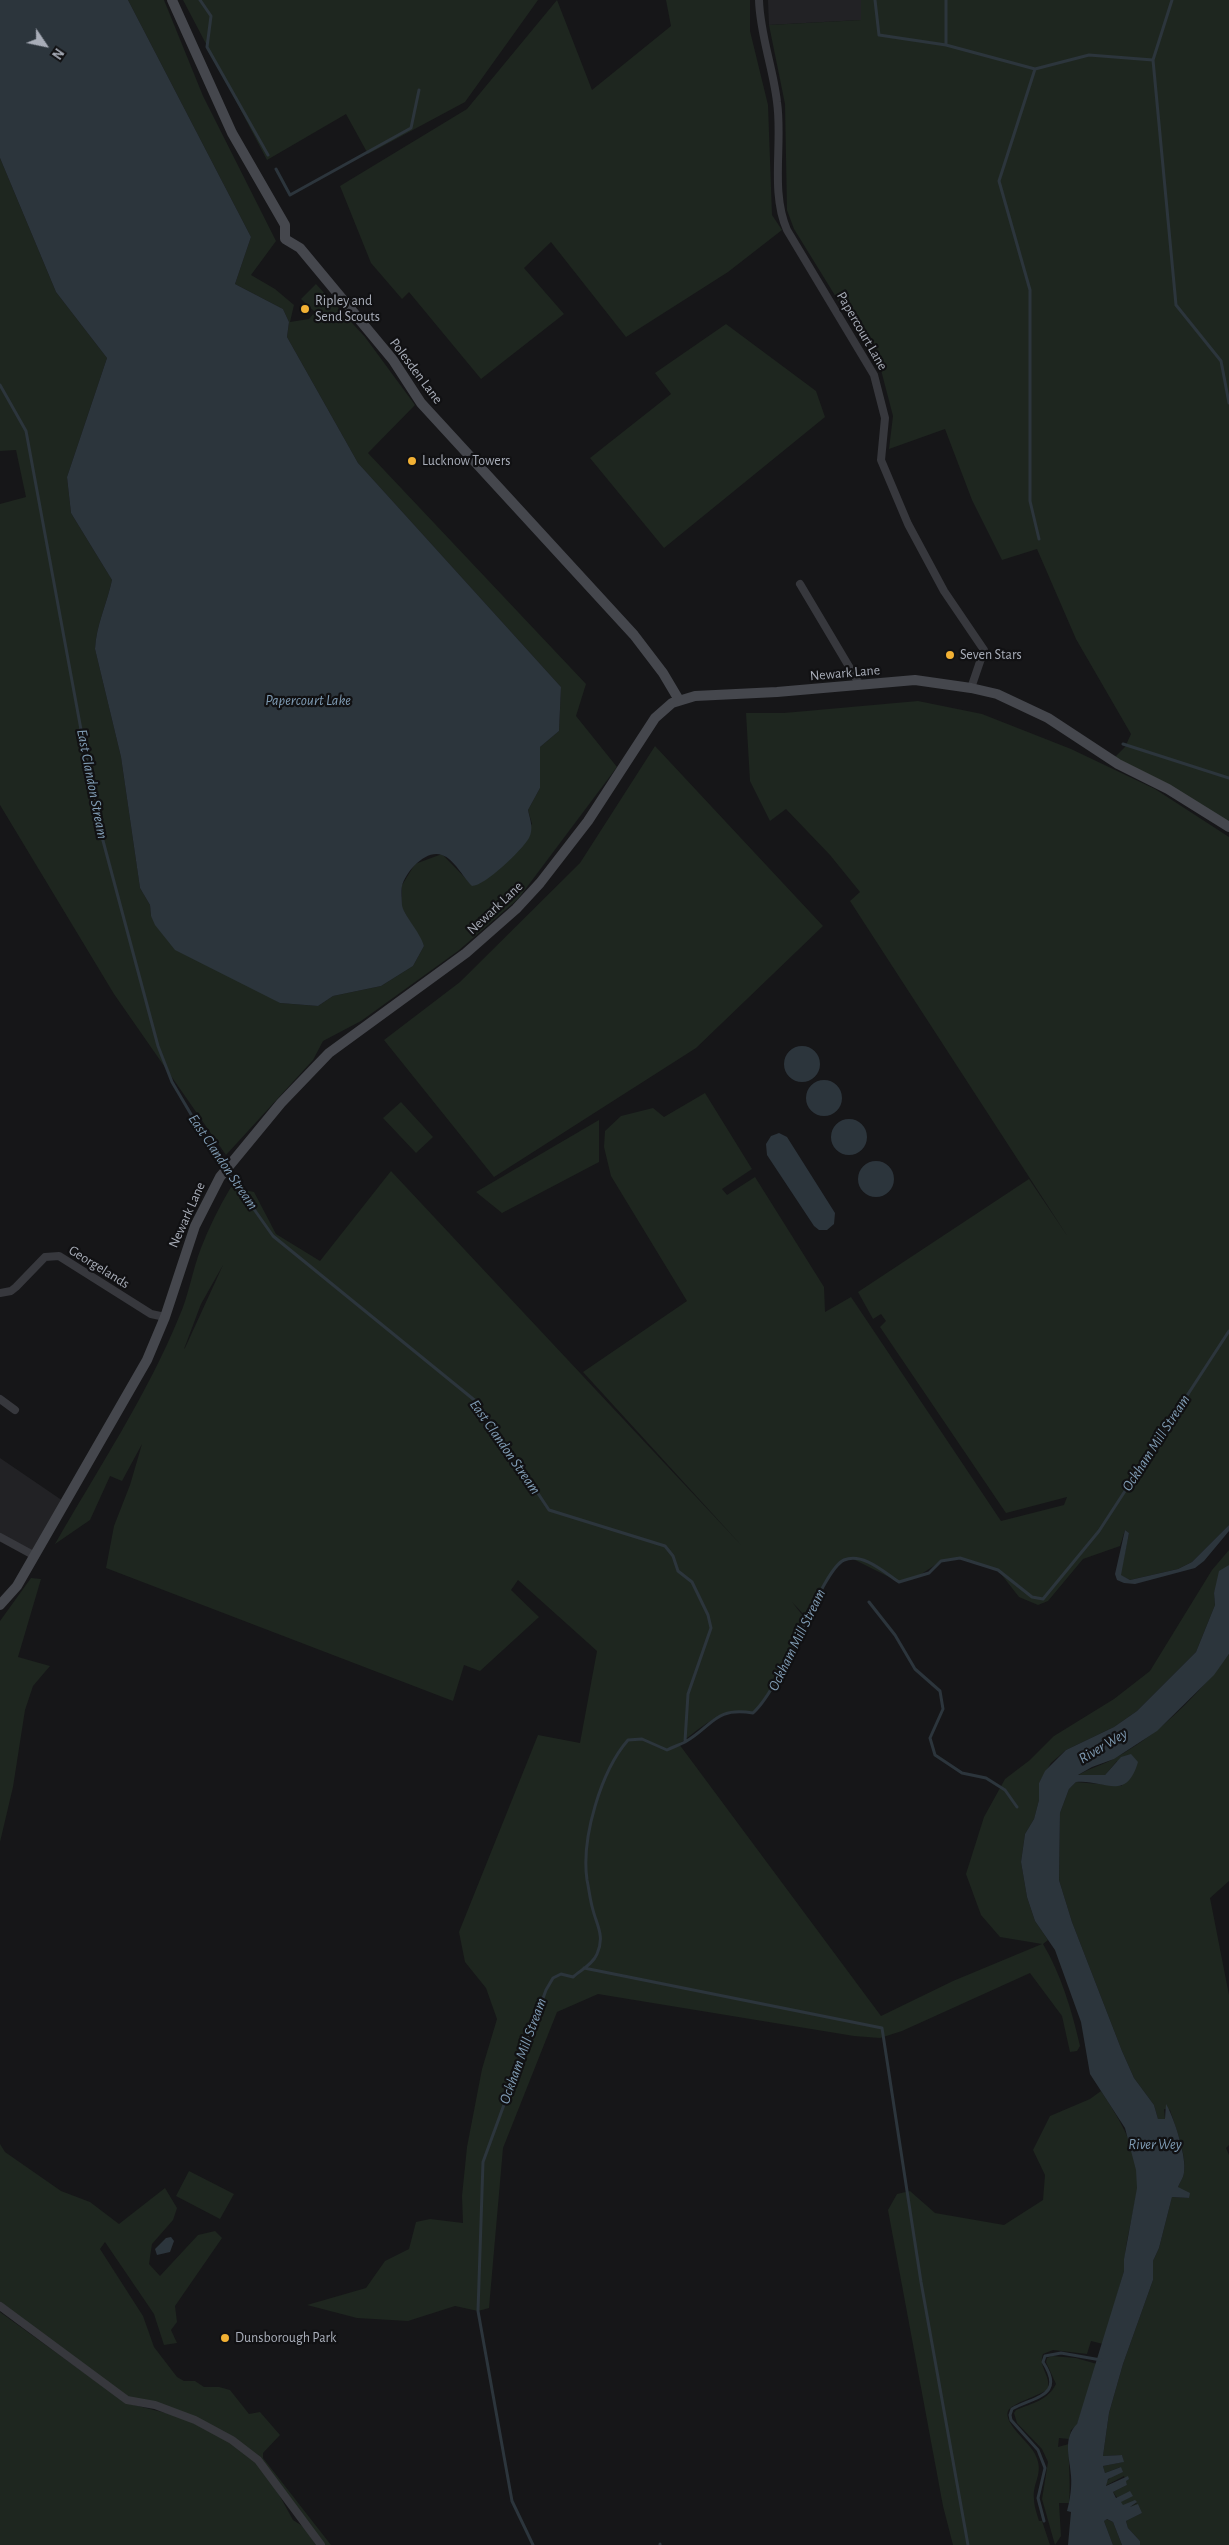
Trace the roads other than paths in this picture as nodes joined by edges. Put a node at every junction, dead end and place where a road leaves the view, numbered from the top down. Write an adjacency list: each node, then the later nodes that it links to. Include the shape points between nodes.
1 (172, 0): 6 (main road, Polesden Lane, via 232,133 285,225 285,239 306,255 393,360 420,403 634,635)
2 (759, 0): 5 (street, Papercourt Lane, via 780,124 780,213 874,375 885,418 881,460 926,558 984,650)
3 (800, 584): 4 (street)
4 (860, 685): 5 (main road, Newark Lane, via 929,680); 6 (main road, Newark Lane, via 695,696)
5 (971, 688): 7 (main road, Newark Lane, via 1006,698 1048,718 1118,764 1168,789)
6 (679, 700): 9 (main road, Newark Lane, via 666,706 656,718 562,857 516,909 460,958 329,1053 234,1158 206,1201 195,1226)
7 (1229, 827)
8 (0, 1293): 9 (street, Georgelands, via 11,1291 45,1257 59,1256 150,1314)
9 (165, 1317): 13 (main road, Newark Lane, via 136,1382)
10 (0, 1400): 11 (street)
11 (15, 1410)
12 (0, 1537): 13 (street)
13 (35, 1556): 14 (main road, Newark Lane, via 17,1586)
14 (0, 1605)
15 (0, 2306): 16 (street, via 127,2400 176,2412 232,2440 258,2460)
16 (321, 2545)

